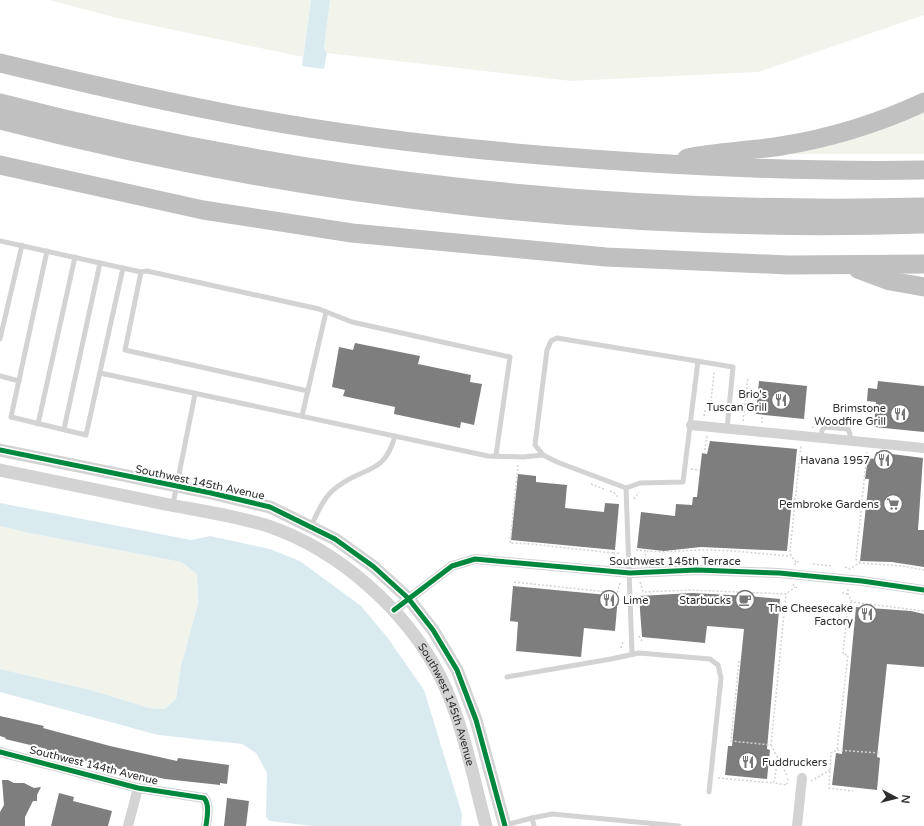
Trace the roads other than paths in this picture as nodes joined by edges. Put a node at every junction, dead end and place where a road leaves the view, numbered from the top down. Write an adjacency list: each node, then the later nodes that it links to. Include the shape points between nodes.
1 (0, 62): 5 (highway, via 215,111 369,137 522,154)
2 (924, 102): 5 (highway, via 868,124 807,141 711,153)
3 (0, 103): 8 (highway, via 112,130 235,154 458,187 592,200 716,206)
4 (0, 120): 9 (highway, via 199,165 456,204 709,223)
5 (660, 164): 7 (highway, via 848,172)
6 (0, 165): 16 (highway, via 203,210 352,233 606,257)
7 (924, 170)
8 (924, 207)
9 (924, 224)
10 (0, 241): 11 (lane)
11 (22, 245): 12 (lane); 21 (lane)
12 (47, 251): 13 (lane); 25 (lane)
13 (75, 257): 14 (lane); 29 (lane)
14 (100, 263): 17 (lane); 31 (lane)
15 (924, 264): 16 (highway)
16 (848, 265): 19 (highway, via 890,281)
17 (124, 268): 18 (lane); 23 (lane)
18 (141, 272): 20 (lane, via 147,271); 26 (lane, via 125,350)
19 (924, 287)
20 (326, 312): 26 (lane); 36 (lane, via 352,322 510,357)
21 (0, 339)
22 (698, 361): 30 (lane); 32 (lane, via 733,367); 37 (lane, via 557,338 551,341 547,350 535,445)
23 (100, 373): 27 (lane); 31 (lane, via 86,435)
24 (0, 376): 25 (lane)
25 (19, 381): 29 (lane, via 11,417)
26 (308, 391): 28 (lane)
27 (195, 394): 28 (lane); 39 (lane)
28 (302, 416): 33 (lane)
29 (38, 424): 31 (lane)
30 (691, 425): 32 (street); 40 (lane, via 684,482 640,483)
31 (64, 429)
32 (727, 429): 34 (street)
33 (395, 436): 36 (lane, via 488,456); 42 (lane, via 388,455 377,467 336,487 322,504)
34 (924, 448)
35 (0, 450): 39 (street, Southwest 145th Avenue)
36 (496, 455): 37 (lane)
37 (543, 455): 40 (lane)
38 (0, 470): 41 (street, Southwest 145th Avenue)
39 (176, 486): 41 (lane); 42 (street, Southwest 145th Avenue, via 270,507)
40 (626, 488): 43 (lane)
41 (172, 505): 46 (street, Southwest 145th Avenue, via 268,526 300,540 360,579)
42 (311, 526): 45 (street, Southwest 145th Avenue, via 335,538 374,567)
43 (630, 573): 44 (street, Southwest 145th Terrace, via 744,571 862,581); 45 (street, Southwest 145th Terrace, via 475,559 452,566); 47 (lane)
44 (924, 590)
45 (408, 598): 46 (street, Southwest 145th Terrace); 54 (street, Southwest 145th Avenue, via 433,630 457,670 476,720)
46 (394, 610): 58 (street, Southwest 145th Avenue, via 418,640 440,677 459,727)
47 (632, 653): 48 (lane); 52 (lane, via 694,656 710,659 718,665 720,678)
48 (507, 678)
49 (0, 752): 51 (street, Southwest 144th Avenue)
50 (805, 779): 61 (street)
51 (138, 788): 56 (street); 57 (street, Southwest 144th Avenue, via 204,798)
52 (709, 792)
53 (532, 818): 54 (lane); 55 (lane, via 552,814); 59 (lane)
54 (505, 825)
55 (654, 825): 60 (lane)
56 (128, 826)
57 (206, 826)
58 (486, 826)
59 (534, 826)
60 (679, 826)
61 (797, 826)

